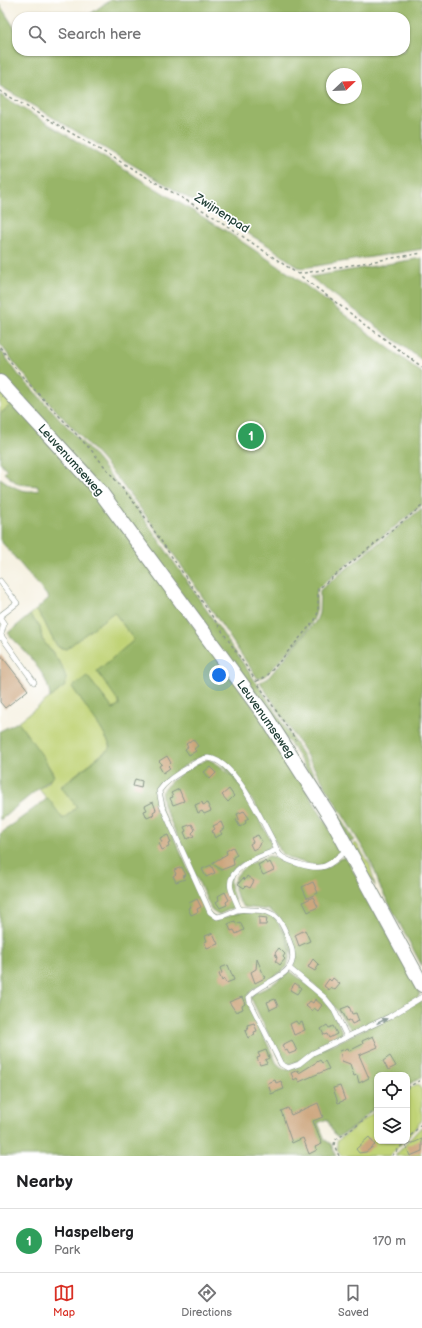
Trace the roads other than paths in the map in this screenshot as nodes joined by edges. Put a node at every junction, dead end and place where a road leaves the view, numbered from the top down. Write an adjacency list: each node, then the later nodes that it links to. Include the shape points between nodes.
1 (0, 382): 6 (main road, Leuvenumseweg, via 83,470 125,523 266,717 317,794)
2 (0, 581): 3 (lane, via 17,603)
3 (0, 617): 4 (lane, via 4,624)
4 (1, 638): 5 (lane)
5 (34, 682)
6 (347, 848): 7 (lane, via 325,867 316,868 290,861 280,856); 10 (main road, Leuvenumseweg)
7 (277, 850): 8 (lane, via 242,866 232,877 231,889); 8 (lane, via 254,805 226,767 214,759 198,761 162,786 159,791 162,806 210,912 221,917)
8 (239, 910): 9 (lane, via 262,910 274,914 287,934 292,950 293,957)
9 (289, 968): 12 (lane, via 325,998 333,1008); 12 (lane, via 249,997 281,1064 288,1068 294,1066 313,1053)
10 (422, 985)
11 (422, 997): 12 (lane, one-way to 11, via 389,1017)
12 (347, 1037)

